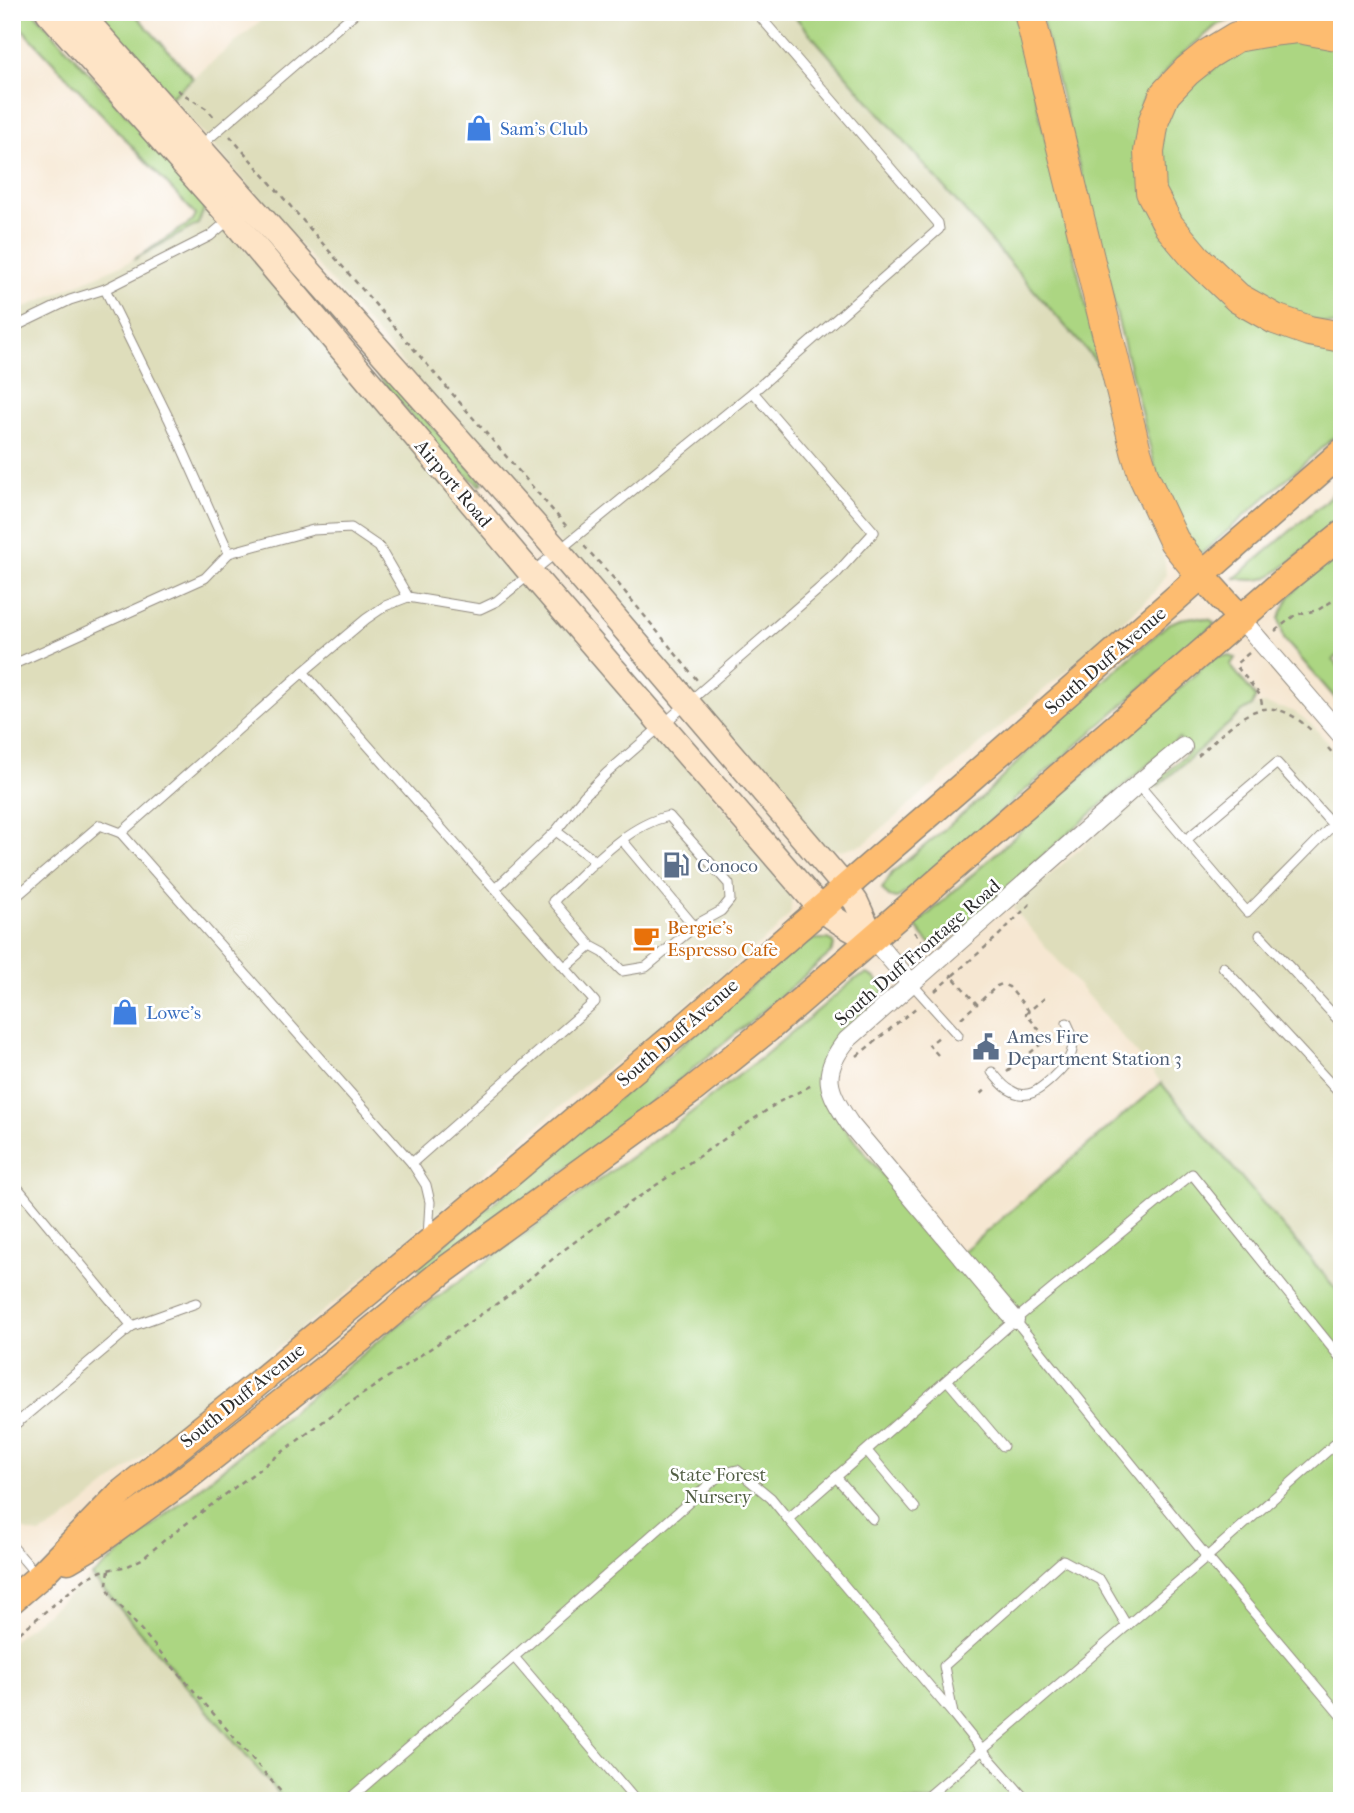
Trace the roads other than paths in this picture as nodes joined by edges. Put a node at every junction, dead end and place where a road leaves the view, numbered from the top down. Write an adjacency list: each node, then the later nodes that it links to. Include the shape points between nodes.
1 (48, 12): 8 (main road, Airport Road)
2 (79, 12): 7 (main road, Airport Road)
3 (356, 12): 7 (lane)
4 (756, 12): 12 (lane, via 939,228)
5 (1029, 12): 18 (highway, via 1144,477 1174,541)
6 (1342, 36): 11 (highway, via 1298,28 1236,37 1208,54 1165,94 1154,120 1149,152 1151,192 1169,226 1238,299 1275,319)
7 (199, 147): 15 (main road, Airport Road)
8 (231, 218): 9 (lane, via 209,236); 17 (main road, Airport Road)
9 (105, 289): 10 (lane, via 69,300); 16 (lane)
10 (12, 328)
11 (1342, 337)
12 (753, 392): 15 (lane); 23 (lane, via 874,532 835,575)
13 (1342, 452): 18 (main road, South Duff Avenue)
14 (1342, 534): 20 (main road, South Duff Avenue)
15 (557, 550): 17 (lane); 23 (main road, Airport Road)
16 (229, 553): 19 (lane, via 313,530 351,528 379,547); 21 (lane, via 205,578)
17 (530, 572): 19 (lane, via 480,610); 24 (main road, Airport Road)
18 (1202, 576): 20 (main road); 35 (main road, South Duff Avenue)
19 (408, 597): 22 (lane, via 366,619)
20 (1241, 619): 25 (street); 41 (main road, South Duff Avenue)
21 (12, 665)
22 (303, 672): 30 (lane); 36 (lane)
23 (688, 704): 24 (lane); 35 (main road, Airport Road)
24 (661, 725): 29 (lane, via 584,796); 38 (main road, Airport Road)
25 (1342, 736)
26 (1187, 755): 27 (street, South Duff Frontage Road)
27 (1138, 784): 33 (lane); 45 (street, South Duff Frontage Road)
28 (1333, 825): 31 (lane); 33 (lane, via 1277,763); 33 (lane, via 1247,912)
29 (556, 831): 34 (lane); 36 (lane)
30 (121, 833): 37 (lane, via 100,825); 51 (lane)
31 (1342, 833)
32 (622, 840): 34 (lane); 39 (lane); 39 (lane, via 654,819 669,816 729,884 730,900)
33 (1186, 840)
34 (596, 862): 42 (lane, via 553,901)
35 (845, 887): 38 (main road, South Duff Avenue); 41 (main road, Airport Road)
36 (495, 889): 44 (lane)
37 (12, 900)
38 (820, 908): 41 (main road, Airport Road); 53 (main road, South Duff Avenue)
39 (694, 926): 42 (lane, via 646,967 622,971)
40 (1260, 935): 47 (lane)
41 (873, 939): 45 (street, Airport Road); 69 (main road, South Duff Avenue, via 691,1091 442,1272 177,1485 96,1544)
42 (591, 946): 44 (lane)
43 (1223, 967): 50 (lane)
44 (565, 968): 51 (lane, via 594,1002)
45 (912, 984): 48 (lane); 55 (street, South Duff Frontage Road, via 838,1050 829,1076 833,1096 850,1124)
46 (1067, 1023): 49 (lane, via 1073,1035 1071,1054 1055,1076 1032,1093 1012,1092)
47 (1342, 1024)
48 (958, 1035)
49 (995, 1076)
50 (1342, 1096)
51 (412, 1163): 53 (lane, via 426,1185)
52 (12, 1181): 56 (lane)
53 (427, 1244): 69 (main road, South Duff Avenue, via 121,1493)
54 (196, 1303): 56 (lane)
55 (1015, 1320): 57 (lane, via 1192,1174); 58 (lane); 68 (lane)
56 (132, 1326): 59 (lane)
57 (1342, 1360)
58 (947, 1380): 61 (lane); 62 (lane)
59 (12, 1427)
60 (1342, 1438): 68 (lane)
61 (1003, 1446)
62 (867, 1451): 63 (lane); 64 (lane)
63 (836, 1477): 65 (lane); 66 (lane)
64 (915, 1508)
65 (788, 1519): 72 (lane, via 737,1470 721,1474); 73 (lane)
66 (873, 1519)
67 (12, 1546): 69 (lane)
68 (1207, 1557): 71 (lane); 74 (lane)
69 (39, 1577): 70 (main road, South Duff Avenue)
70 (12, 1600)
71 (1127, 1626): 73 (lane, via 1100,1580 1063,1560 944,1666); 75 (lane)
72 (514, 1657): 76 (lane); 77 (lane)
73 (953, 1714): 75 (lane)
74 (1342, 1717)
75 (982, 1750): 78 (lane); 79 (lane)
76 (347, 1801)
77 (636, 1801)
78 (923, 1801)
79 (1027, 1801)

